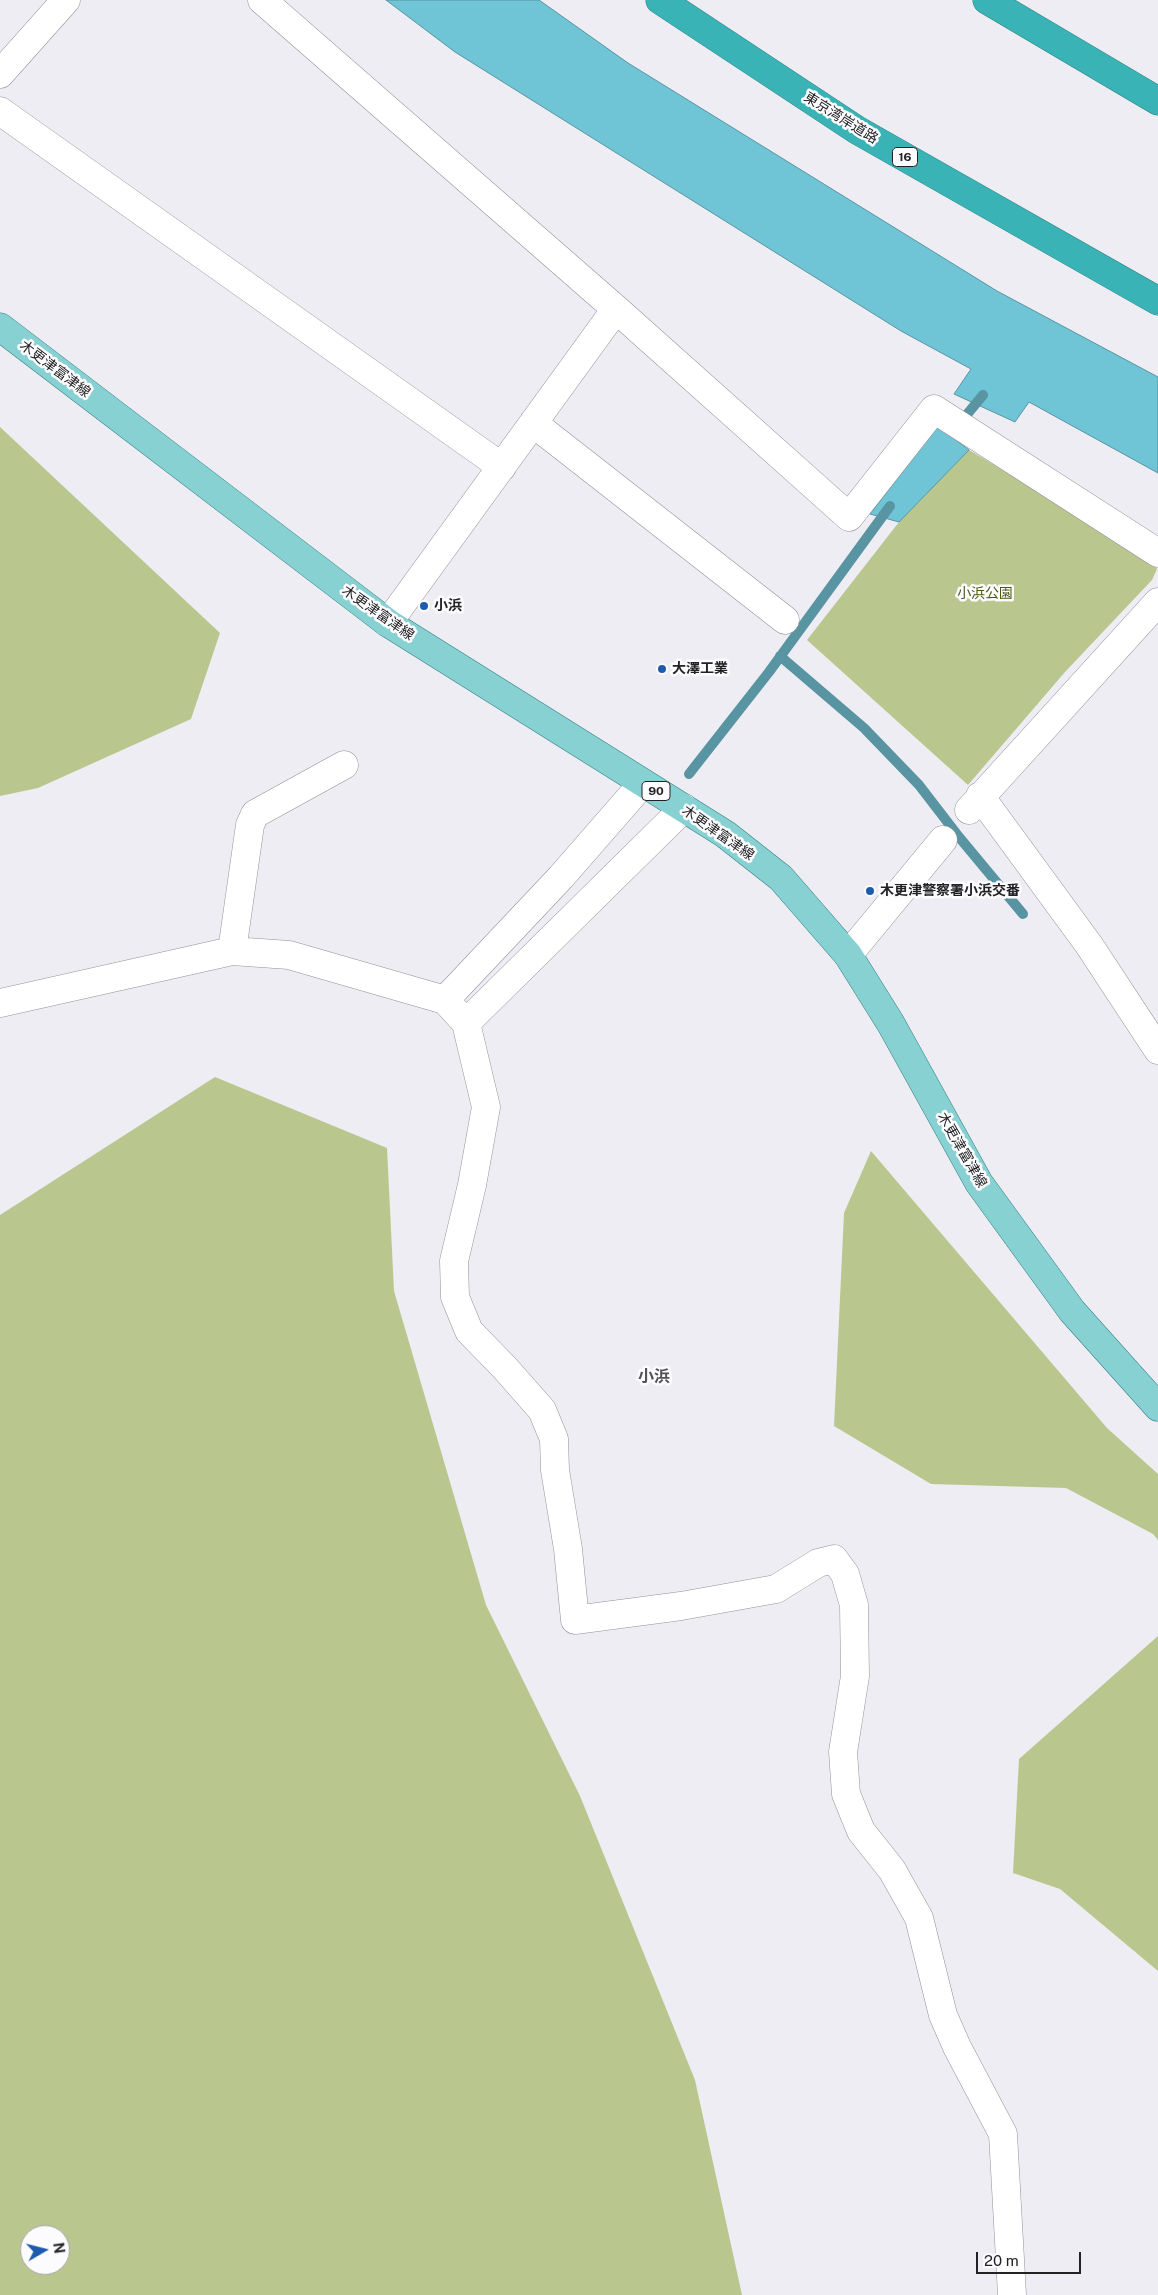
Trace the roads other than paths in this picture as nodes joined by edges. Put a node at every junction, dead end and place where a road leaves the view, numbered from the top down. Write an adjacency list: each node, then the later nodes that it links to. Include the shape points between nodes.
1 (66, 0): 5 (street)
2 (262, 0): 9 (street)
3 (660, 0): 8 (highway, 東京湾岸道路 / 16, via 857,130)
4 (987, 0): 6 (highway)
5 (0, 74)
6 (1158, 101)
7 (0, 111): 12 (street)
8 (1158, 301)
9 (616, 309): 11 (street); 13 (street, via 849,517 934,409)
10 (0, 327): 16 (main road, 木更津富津線 / 90)
11 (533, 423): 12 (street); 15 (street)
12 (502, 467): 16 (street)
13 (1158, 554)
14 (1158, 602): 26 (street, via 975,803 1090,945)
15 (785, 620)
16 (388, 623): 18 (main road, 木更津富津線 / 90)
17 (344, 765): 21 (street, via 255,814 250,825)
18 (643, 783): 19 (main road, 木更津富津線 / 90); 23 (street, via 561,877)
19 (684, 808): 22 (main road, 木更津富津線 / 90, via 725,834 781,878); 25 (street)
20 (943, 840): 22 (street)
21 (232, 951): 23 (street, via 289,956); 24 (street)
22 (848, 955): 27 (main road, 木更津富津線 / 90, via 891,1024 979,1182 1072,1311)
23 (445, 1000): 25 (street)
24 (0, 1003)
25 (466, 1023): 28 (street, via 486,1107 454,1260 455,1296 469,1331 542,1410 554,1439 575,1620 776,1589 818,1563 834,1559 845,1574 854,1606 855,1667 843,1752 846,1794 861,1831 892,1870 920,1918 943,2015 1003,2134)
26 (1158, 1050)
27 (1158, 1407)
28 (1012, 2295)

